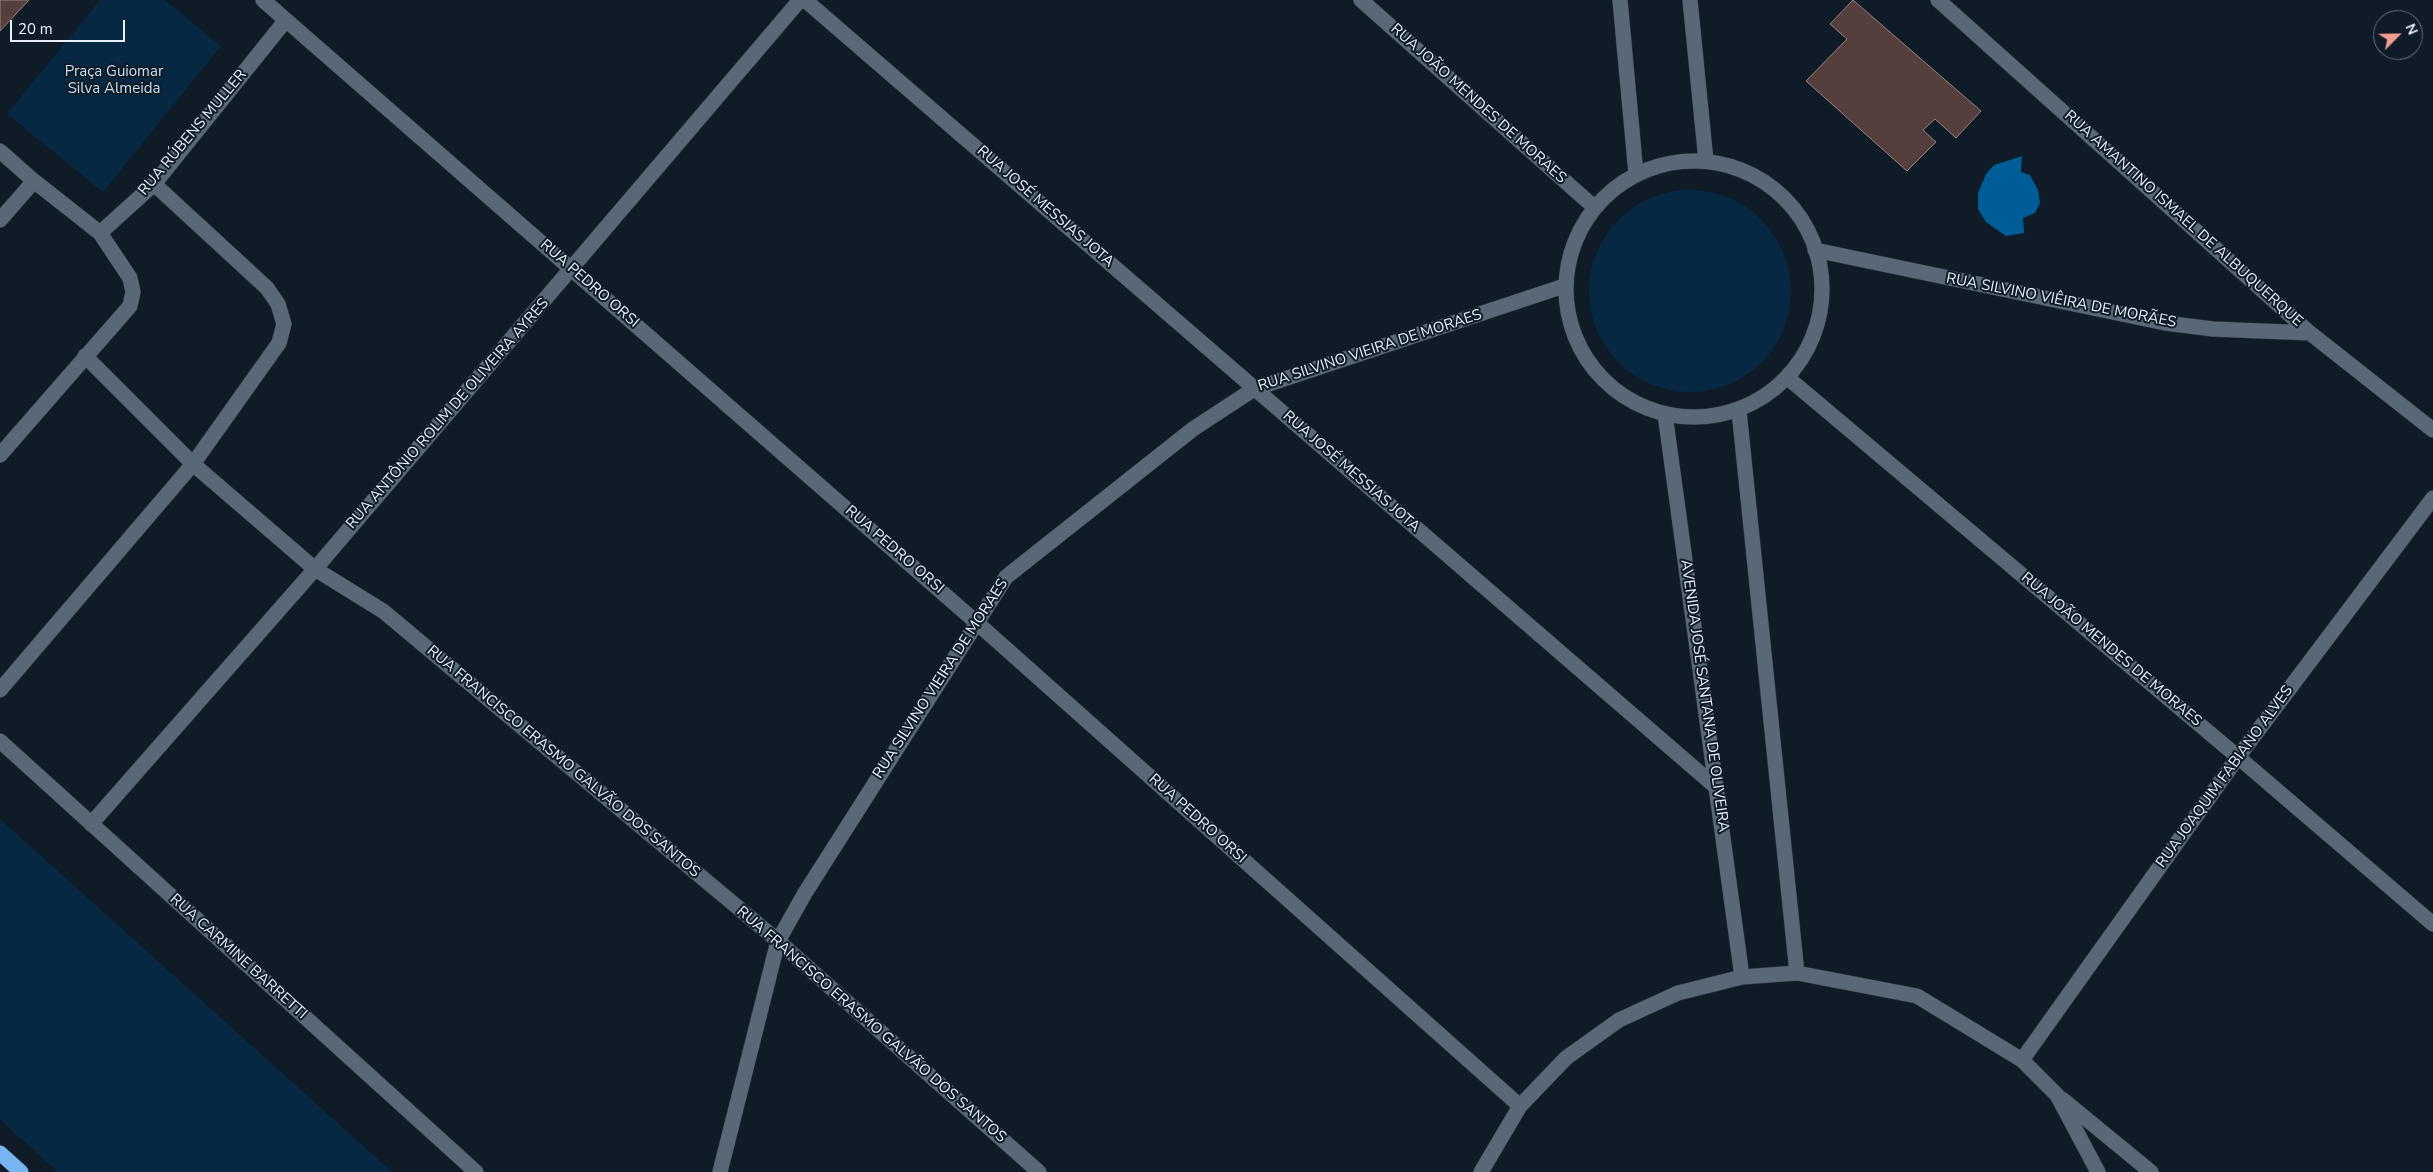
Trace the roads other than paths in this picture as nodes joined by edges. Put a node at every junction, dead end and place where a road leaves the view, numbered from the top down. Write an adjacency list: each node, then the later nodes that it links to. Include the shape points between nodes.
1 (263, 0): 8 (street, RUA PEDRO ORSI)
2 (800, 0): 18 (street, RUA ANTÔNIO ROLIM DE OLIVEIRA AYRES)
3 (805, 0): 23 (street, RUA JOSÉ MESSIAS JOTA)
4 (1361, 0): 14 (street, RUA JOÃO MENDES DE MORAES)
5 (1620, 0): 11 (street)
6 (1690, 0): 10 (street)
7 (1938, 0): 20 (street, RUA AMANTINO ISMAEL DE ALBUQUERQUE)
8 (286, 20): 13 (street, RUA RÚBENS MULLER); 18 (street, RUA PEDRO ORSI)
9 (0, 151): 12 (street)
10 (1706, 161): 11 (street, via 1670,162); 17 (street, via 1739,169 1769,185 1793,208)
11 (1636, 174): 14 (street)
12 (34, 181): 15 (street); 16 (street)
13 (154, 184): 16 (street, RUA RÚBENS MULLER); 28 (street, via 267,288 278,304 284,324 279,343)
14 (1594, 207): 19 (street, via 1576,234)
15 (0, 220)
16 (100, 233): 21 (street, via 130,278 133,292 130,306)
17 (1815, 250): 20 (street, RUA SILVINO VIÊIRA DE MORÃES, via 2165,323 2213,329); 22 (street, via 1821,270 1822,299 1817,328 1805,355)
18 (572, 269): 30 (street, RUA ANTÔNIO ROLIM DE OLIVEIRA AYRES); 31 (street, RUA PEDRO ORSI)
19 (1561, 288): 23 (street, RUA SILVINO VIEIRA DE MORAES); 25 (street, via 1579,348 1612,390)
20 (2310, 333): 26 (street, RUA AMANTINO ISMAEL DE ALBUQUERQUE)
21 (85, 356): 27 (street); 28 (street, RUA FRANCISCO ERASMO GALVÃO DOS SANTOS)
22 (1788, 378): 24 (street); 34 (street, RUA JOÃO MENDES DE MORAES)
23 (1254, 389): 31 (street, RUA SILVINO VIEIRA DE MORAES, via 1193,429 1006,576); 35 (street, RUA JOSÉ MESSIAS JOTA)
24 (1739, 411): 25 (street, via 1699,419); 39 (street)
25 (1665, 414): 35 (street, AVENIDA JOSÉ SANTANA DE OLIVEIRA)
26 (2433, 430)
27 (0, 455)
28 (193, 464): 30 (street, RUA FRANCISCO ERASMO GALVÃO DOS SANTOS); 32 (street)
29 (2433, 498): 34 (street, RUA JOAQUIM FABIANO ALVES)
30 (315, 569): 36 (street, RUA ANTÔNIO ROLIM DE OLIVEIRA AYRES); 38 (street, RUA FRANCISCO ERASMO GALVÃO DOS SANTOS, via 383,611)
31 (976, 622): 38 (street, RUA SILVINO VIEIRA DE MORAES); 43 (street, RUA PEDRO ORSI)
32 (0, 690)
33 (0, 741): 36 (street, RUA CARMINE BARRETTI)
34 (2238, 757): 37 (street, RUA JOÃO MENDES DE MORAES); 41 (street, RUA JOAQUIM FABIANO ALVES)
35 (1716, 787): 40 (street, AVENIDA JOSÉ SANTANA DE OLIVEIRA)
36 (91, 824): 46 (street, RUA CARMINE BARRETTI)
37 (2433, 924)
38 (778, 941): 47 (street, RUA SILVINO VIEIRA DE MORAES); 48 (street, RUA FRANCISCO ERASMO GALVÃO DOS SANTOS)
39 (1797, 974): 40 (street); 41 (street, via 1917,996)
40 (1742, 977): 43 (street, via 1678,993 1619,1020 1566,1058)
41 (2022, 1060): 42 (street)
42 (2057, 1095): 50 (street); 51 (street)
43 (1520, 1106): 49 (street)
44 (0, 1153): 45 (highway)
45 (21, 1172)
46 (476, 1172)
47 (720, 1172)
48 (1039, 1172)
49 (1481, 1172)
50 (2098, 1172)
51 (2151, 1172)

